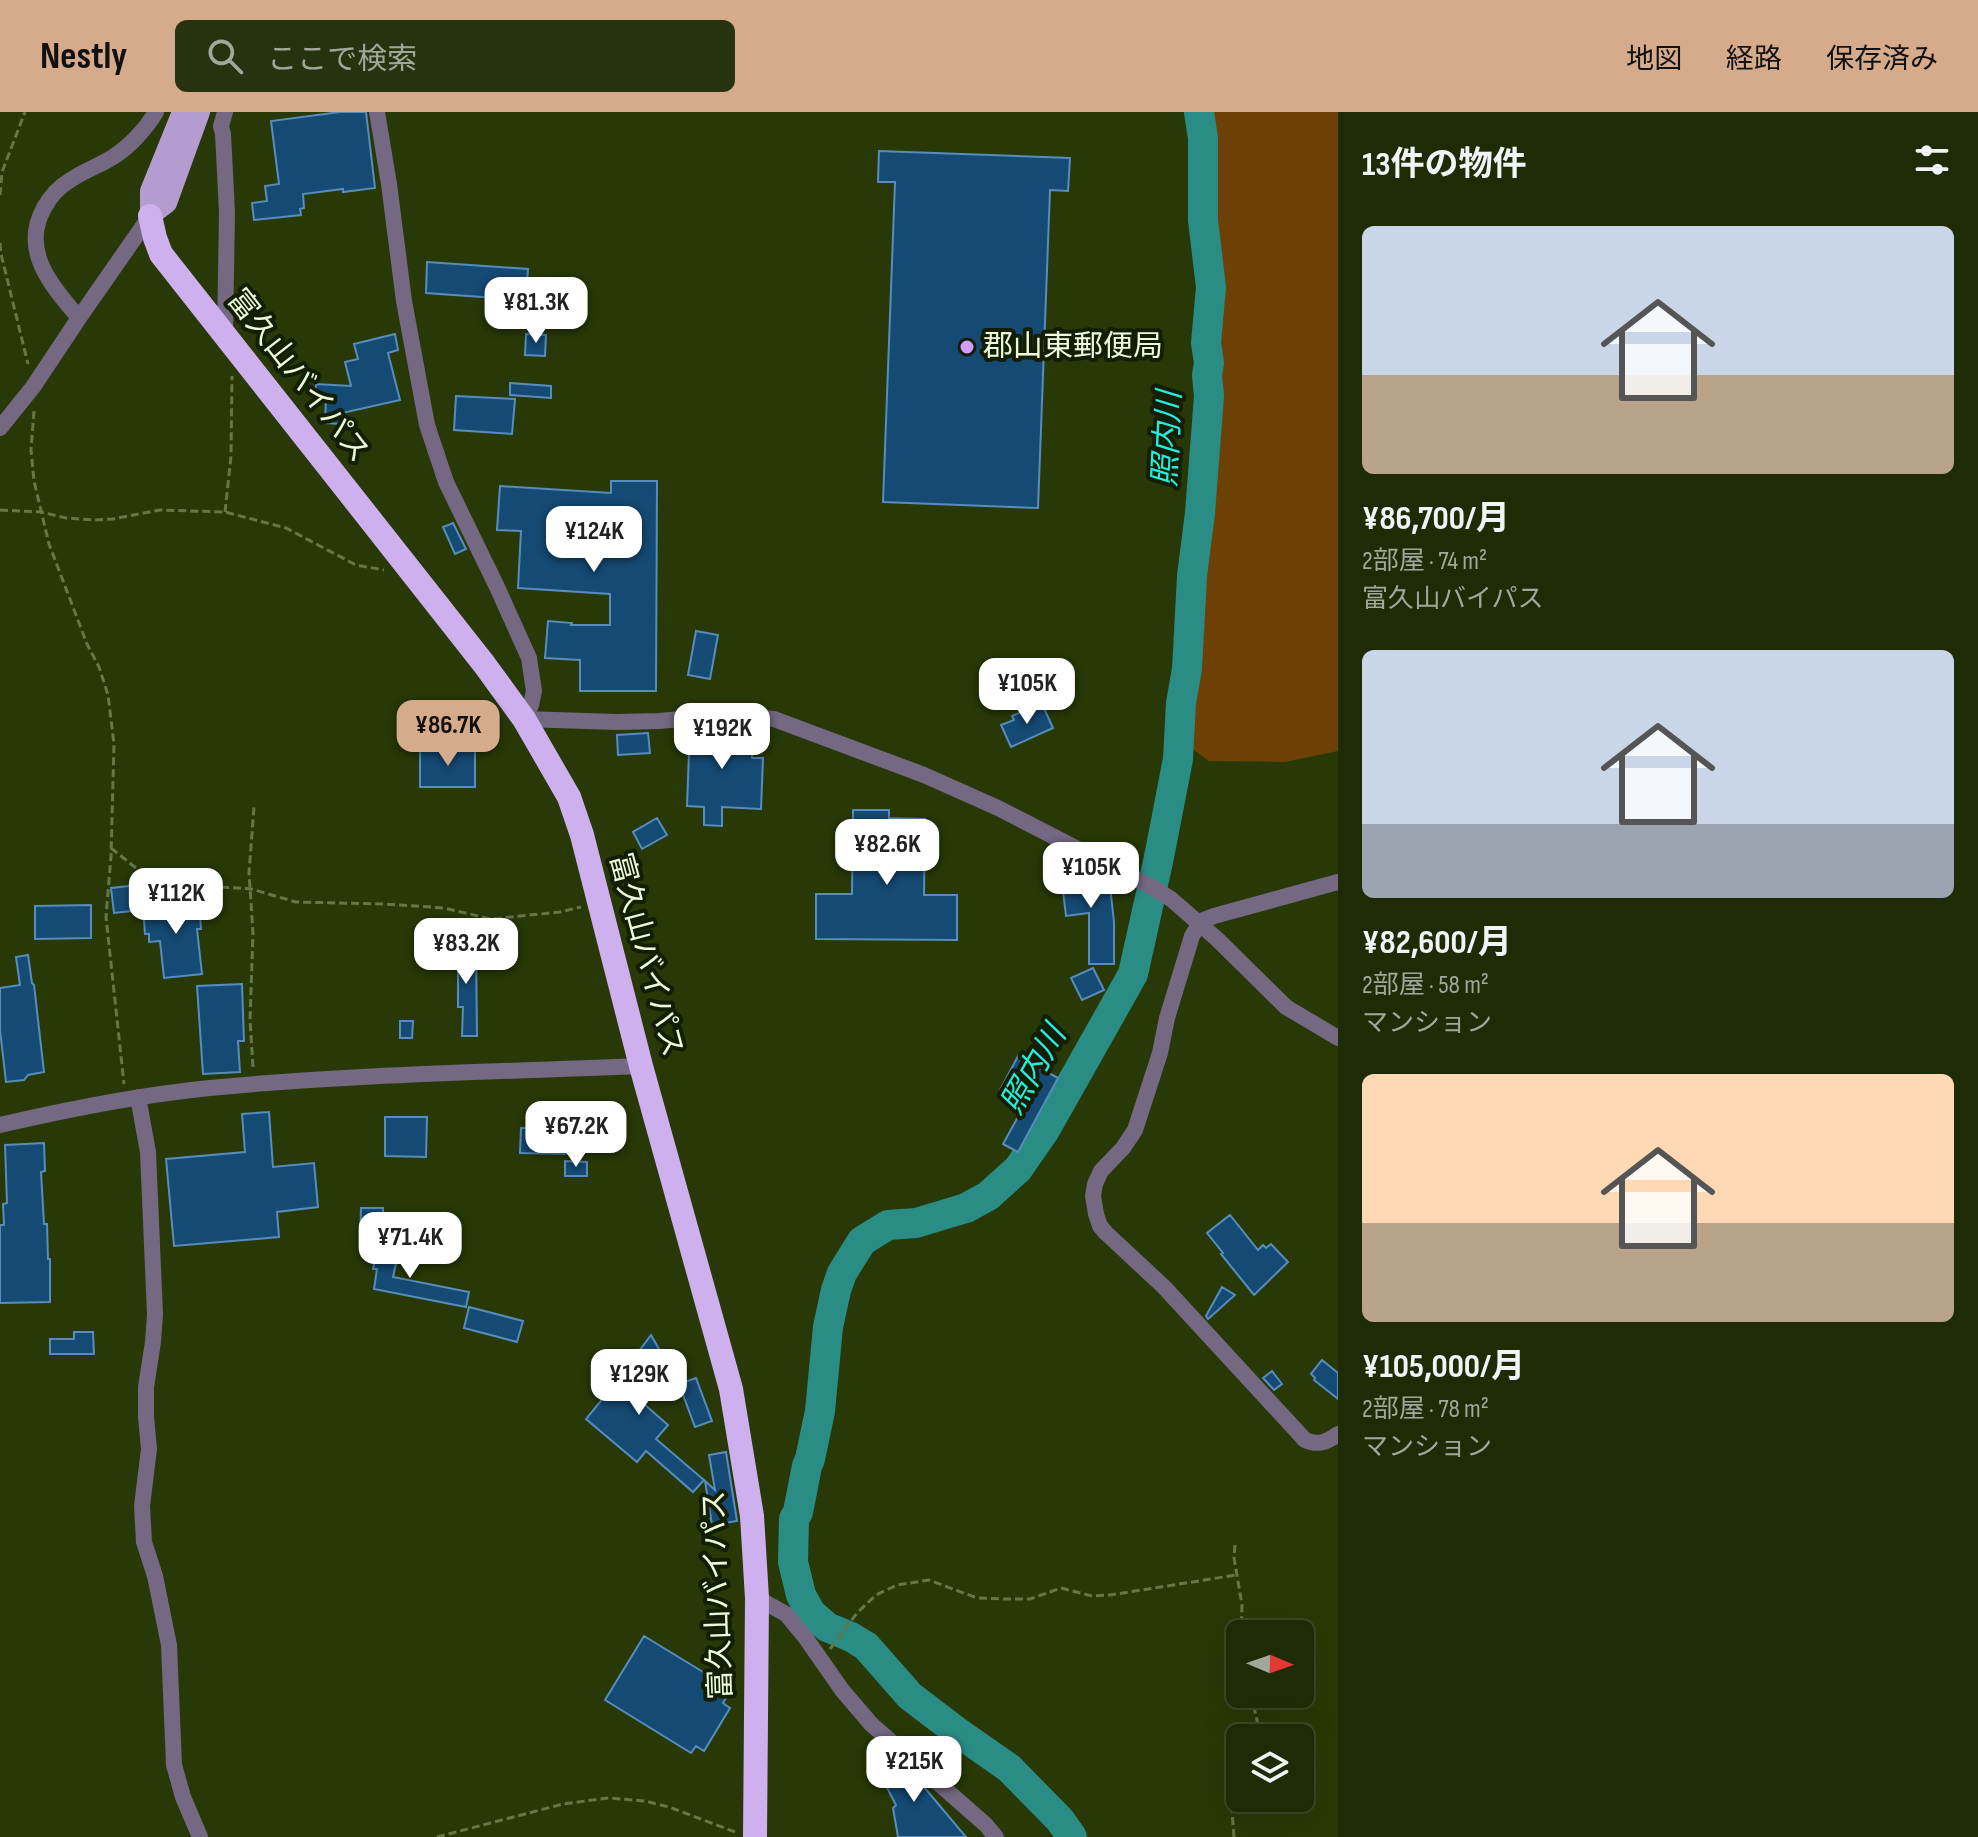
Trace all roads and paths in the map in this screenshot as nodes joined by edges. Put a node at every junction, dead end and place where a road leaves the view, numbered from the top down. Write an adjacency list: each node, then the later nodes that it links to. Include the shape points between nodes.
1 (25, 112): 7 (path, via 2,172)
2 (156, 112): 10 (street, via 125,149 61,187 36,223 36,254)
3 (182, 112): 8 (main road)
4 (200, 112): 8 (main road)
5 (225, 112): 11 (street)
6 (377, 112): 19 (street, via 427,425 446,482 529,658 534,691)
7 (0, 195)
8 (156, 203): 10 (street); 11 (highway, 富久山バイパス, via 155,238 161,254)
9 (0, 243): 13 (path)
10 (79, 318): 13 (street)
11 (225, 335): 18 (highway, 富久山バイパス)
12 (232, 376): 17 (path)
13 (33, 387): 14 (street); 16 (path, via 31,450)
14 (0, 428)
15 (0, 510): 16 (path)
16 (41, 512): 17 (path, via 95,520 160,510); 21 (path, via 108,695 114,744)
17 (225, 512): 18 (path, via 286,528 356,565 386,570)
18 (407, 566): 19 (highway, 富久山バイパス)
19 (524, 719): 24 (highway, 富久山バイパス, via 569,797); 25 (street, via 774,719 998,808 1152,887)
20 (254, 807): 23 (path)
21 (111, 848): 23 (path, via 136,868 180,884); 29 (path, via 106,927)
22 (1338, 882): 25 (street)
23 (251, 889): 24 (path, via 296,902 444,908 491,919); 28 (path)
24 (599, 902): 27 (highway, 富久山バイパス)
25 (1199, 924): 26 (street, via 1286,1007); 31 (street, via 1135,1130 1095,1184 1096,1214 1106,1233 1305,1440 1320,1443)
26 (1338, 1038)
27 (641, 1066): 28 (street); 34 (highway, 富久山バイパス, via 731,1389 752,1516)
28 (254, 1084): 29 (street)
29 (132, 1098): 30 (street); 39 (street, via 148,1152 155,1314 146,1387 144,1542 169,1645 174,1765)
30 (0, 1125)
31 (1338, 1434)
32 (1235, 1545): 33 (path)
33 (1236, 1575): 35 (path); 36 (path, via 1110,1595 1061,1588 1030,1599 977,1598 929,1580 897,1585 857,1613)
34 (757, 1598): 38 (highway, 富久山バイパス); 41 (street, via 786,1614 871,1724)
35 (1241, 1620)
36 (829, 1650)
37 (1232, 1812): 42 (path)
38 (755, 1836): 40 (path, via 669,1807 608,1798 563,1804)
39 (200, 1837)
40 (437, 1837)
41 (996, 1837)
42 (1234, 1837)

